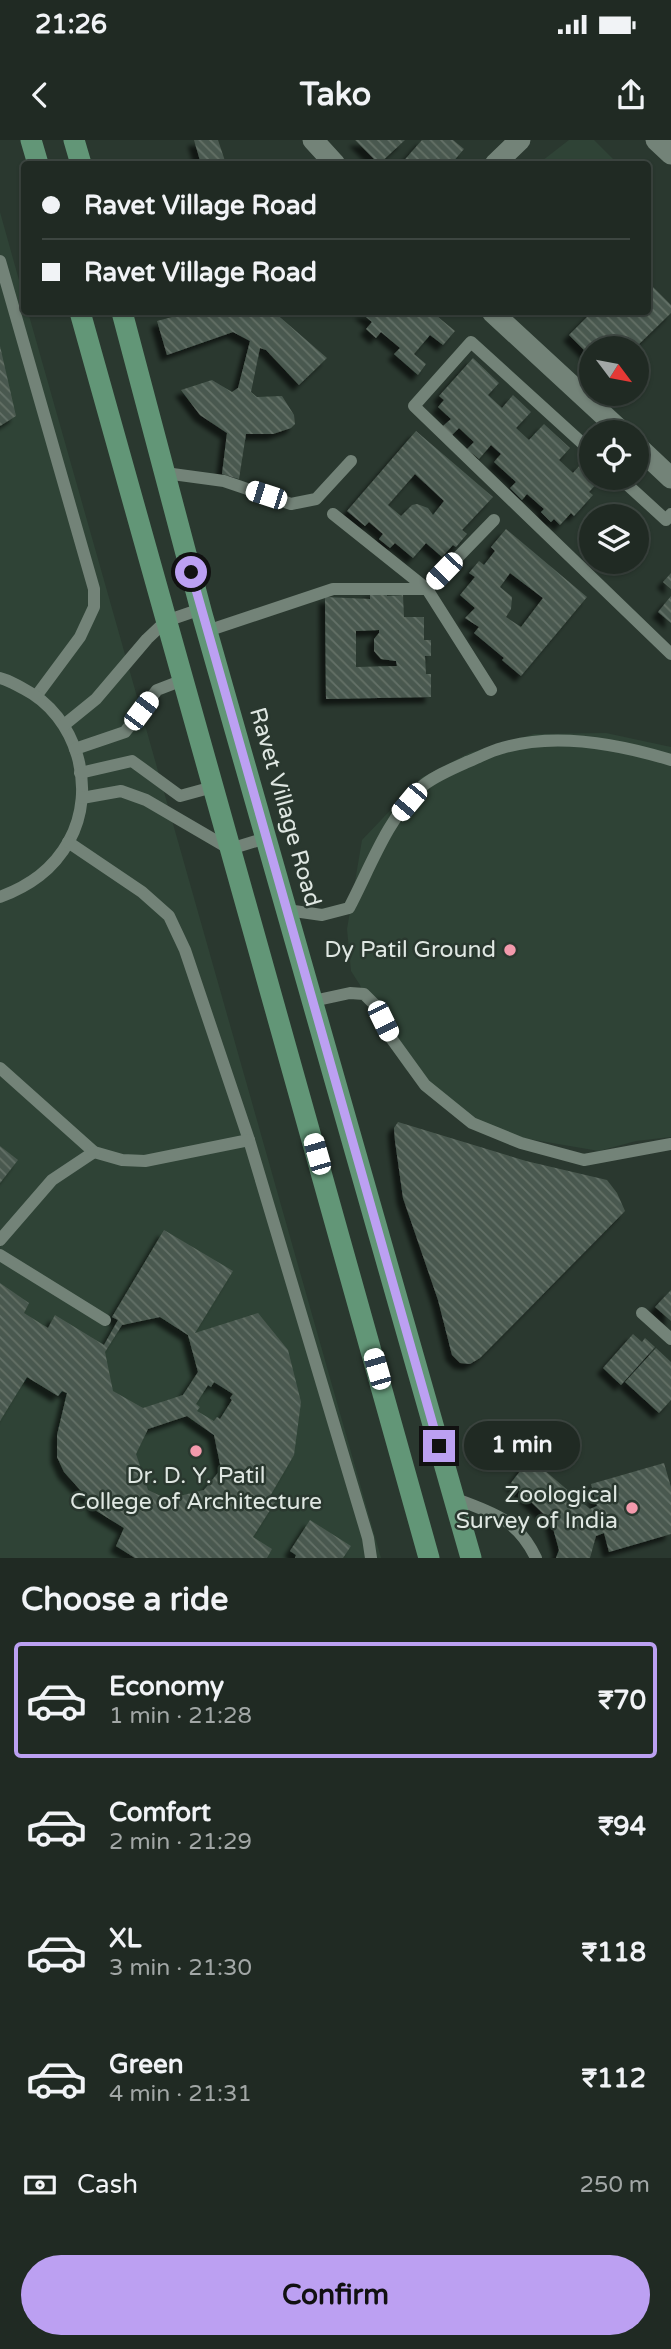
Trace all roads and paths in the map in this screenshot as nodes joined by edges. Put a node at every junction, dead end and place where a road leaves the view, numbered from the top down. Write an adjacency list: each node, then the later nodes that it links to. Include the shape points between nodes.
1 (31, 140): 7 (main road)
2 (74, 140): 8 (main road)
3 (313, 140): 9 (street)
4 (520, 140): 10 (street)
5 (656, 140): 6 (street)
6 (671, 154)
7 (37, 161)
8 (80, 161)
9 (332, 161)
10 (498, 161)
11 (0, 261): 33 (lane, via 94,589 94,607 80,637)
12 (81, 315): 27 (main road)
13 (123, 315): 19 (main road, Ravet Village Road)
14 (495, 315): 15 (street)
15 (609, 420)
16 (579, 440): 29 (lane, via 471,342 414,406)
17 (649, 457): 20 (street)
18 (351, 461): 19 (lane, via 316,499 291,504 224,481)
19 (165, 473): 26 (main road, Ravet Village Road)
20 (671, 478)
21 (634, 490): 24 (lane)
22 (333, 513): 25 (lane)
23 (494, 520): 25 (lane)
24 (669, 520)
25 (427, 589): 28 (lane, via 333,589); 32 (lane)
26 (201, 609): 27 (lane); 28 (main road, Ravet Village Road)
27 (166, 621): 31 (main road); 34 (lane, via 96,699)
28 (207, 631): 40 (main road, Ravet Village Road)
29 (671, 654)
30 (0, 678): 33 (lane)
31 (183, 680): 35 (lane, via 157,690 125,732); 38 (main road)
32 (491, 690)
33 (37, 695): 34 (lane)
34 (64, 725): 35 (lane)
35 (75, 749): 37 (lane)
36 (671, 760): 44 (lane, via 611,745 564,741 502,748 421,787 396,817 349,908 322,915)
37 (80, 773): 38 (lane, via 132,761 180,796); 39 (lane)
38 (213, 787): 42 (main road)
39 (82, 798): 41 (lane); 42 (lane, via 121,791 146,800)
40 (266, 838): 42 (lane); 44 (main road, Ravet Village Road)
41 (68, 842): 43 (lane, via 49,868 24,887); 47 (lane, via 169,916 185,950)
42 (230, 849): 57 (main road)
43 (0, 897)
44 (287, 910): 45 (main road, Ravet Village Road)
45 (313, 1001): 48 (lane, via 364,994 425,1085 472,1123 521,1143 584,1160); 55 (main road, Ravet Village Road)
46 (0, 1068): 49 (lane)
47 (249, 1140): 49 (lane, via 145,1161); 56 (lane)
48 (671, 1144)
49 (94, 1152): 50 (lane, via 52,1180)
50 (0, 1240)
51 (0, 1255): 53 (lane)
52 (642, 1314): 54 (lane)
53 (105, 1320)
54 (671, 1339)
55 (454, 1498): 58 (main road, Ravet Village Road); 59 (lane, via 505,1518)
56 (371, 1558)
57 (429, 1558)
58 (471, 1558)
59 (536, 1558)

